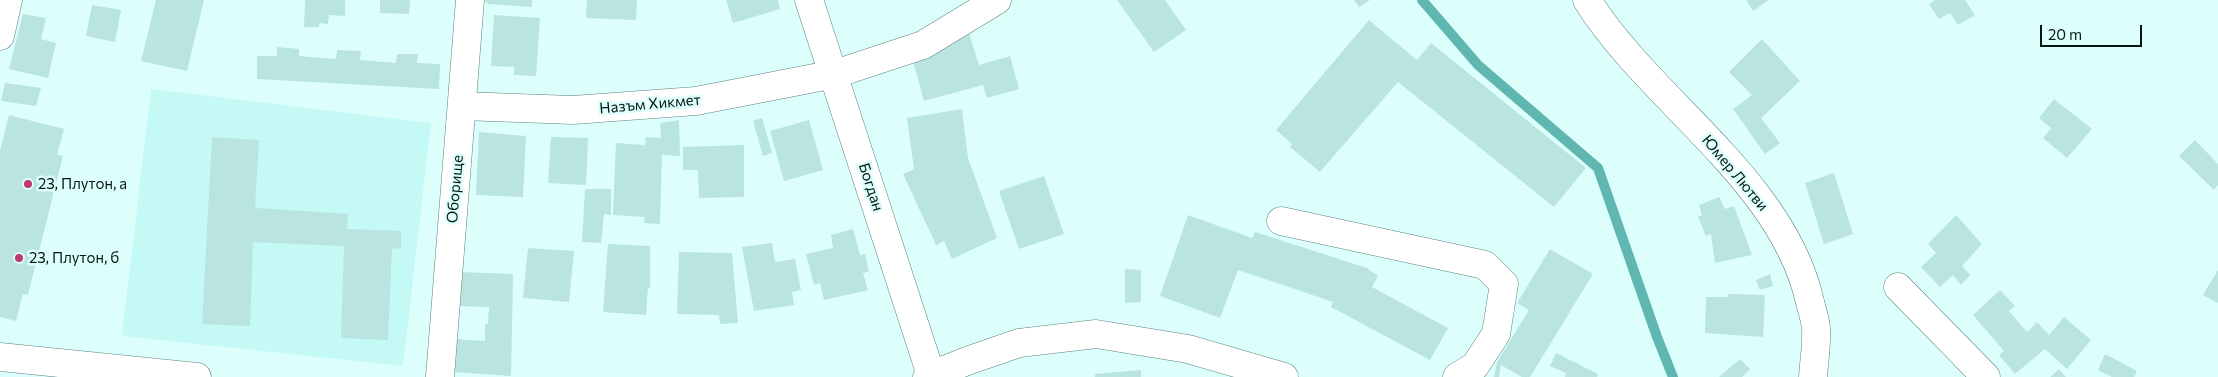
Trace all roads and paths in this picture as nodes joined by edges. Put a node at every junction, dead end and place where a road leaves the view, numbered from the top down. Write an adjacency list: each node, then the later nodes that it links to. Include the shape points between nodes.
1 (8, 0): 6 (street)
2 (470, 0): 8 (street, Оборище)
3 (809, 0): 7 (street, Богдан)
4 (998, 0): 7 (street, Назъм Хикмет, via 923,45)
5 (1587, 0): 17 (street, Юмер Лютви, via 1639,66 1764,205 1791,249 1806,285 1816,328)
6 (0, 36)
7 (835, 74): 8 (street, Назъм Хикмет, via 696,101 573,110); 12 (street, Богдан)
8 (462, 106): 14 (street, Оборище)
9 (1281, 221): 16 (street, via 1485,265 1504,284 1496,334 1475,366)
10 (1898, 287): 18 (street)
11 (0, 357): 13 (street)
12 (929, 376): 15 (street, via 1019,343 1096,334 1188,348)
13 (197, 377)
14 (440, 377)
15 (1284, 377)
16 (1457, 377)
17 (1813, 377)
18 (1986, 377)

